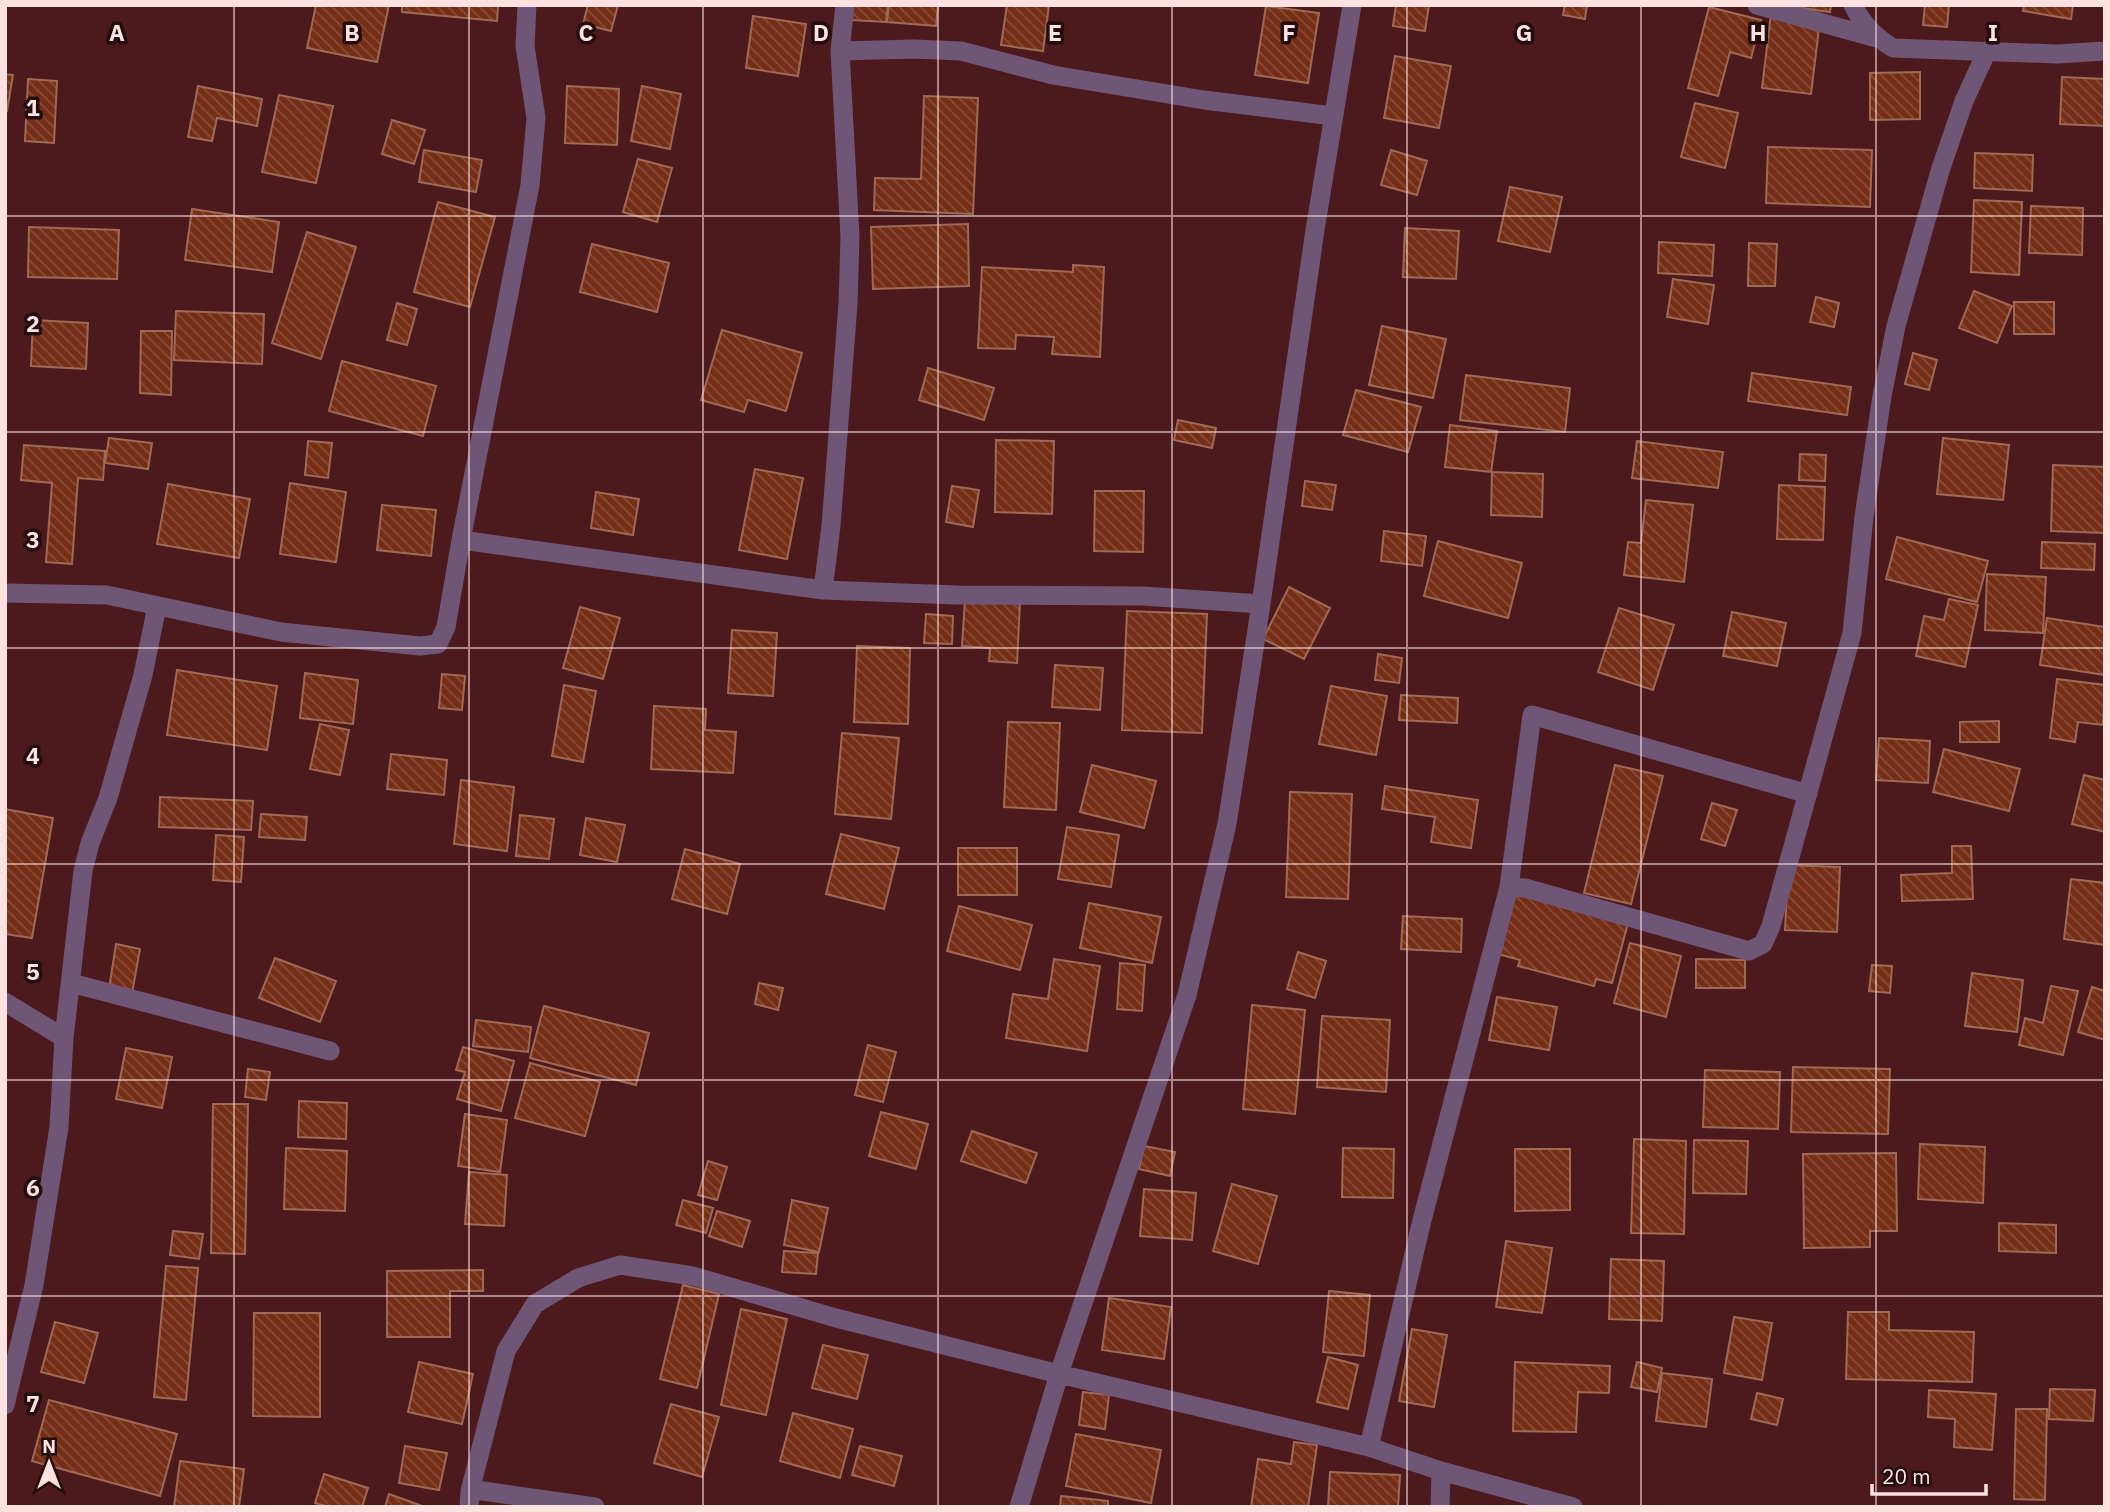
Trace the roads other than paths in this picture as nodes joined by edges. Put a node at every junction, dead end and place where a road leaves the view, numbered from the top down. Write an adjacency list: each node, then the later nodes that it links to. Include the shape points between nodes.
1 (527, 5): 11 (street, via 525,46 537,118 530,185)
2 (845, 5): 7 (street)
3 (1352, 5): 10 (street)
4 (1757, 5): 6 (street)
5 (1853, 5): 6 (street)
6 (1877, 38): 8 (street, via 1893,48)
7 (840, 51): 10 (street, via 961,51 1053,75); 12 (street, via 850,237 848,304)
8 (1987, 51): 9 (street); 16 (street, via 1940,171 1896,326 1864,517 1852,633)
9 (2105, 51)
10 (1333, 116): 14 (street)
11 (461, 540): 12 (street); 15 (street, via 446,627 438,644 281,632)
12 (823, 590): 14 (street, via 1143,596)
13 (5, 593): 15 (street, via 107,595)
14 (1261, 604): 22 (street, via 1227,824 1187,995)
15 (157, 606): 18 (street, via 143,675 83,871)
16 (1808, 793): 17 (street, via 1771,926 1763,944 1749,951); 17 (street, via 1532,715)
17 (1509, 887): 25 (street, via 1421,1224)
18 (71, 983): 20 (street); 21 (street)
19 (5, 1002): 20 (street)
20 (64, 1038): 23 (street, via 60,1127 34,1285)
21 (330, 1051)
22 (1059, 1374): 25 (street); 27 (street, via 836,1318 693,1276 620,1265 578,1278 535,1304 506,1351); 29 (street)
23 (7, 1382): 24 (street)
24 (5, 1405)
25 (1369, 1447): 26 (street)
26 (1441, 1471): 30 (street); 31 (street)
27 (470, 1499): 28 (street, via 483,1491)
28 (595, 1507)
29 (1019, 1507)
30 (1440, 1507)
31 (1573, 1507)

